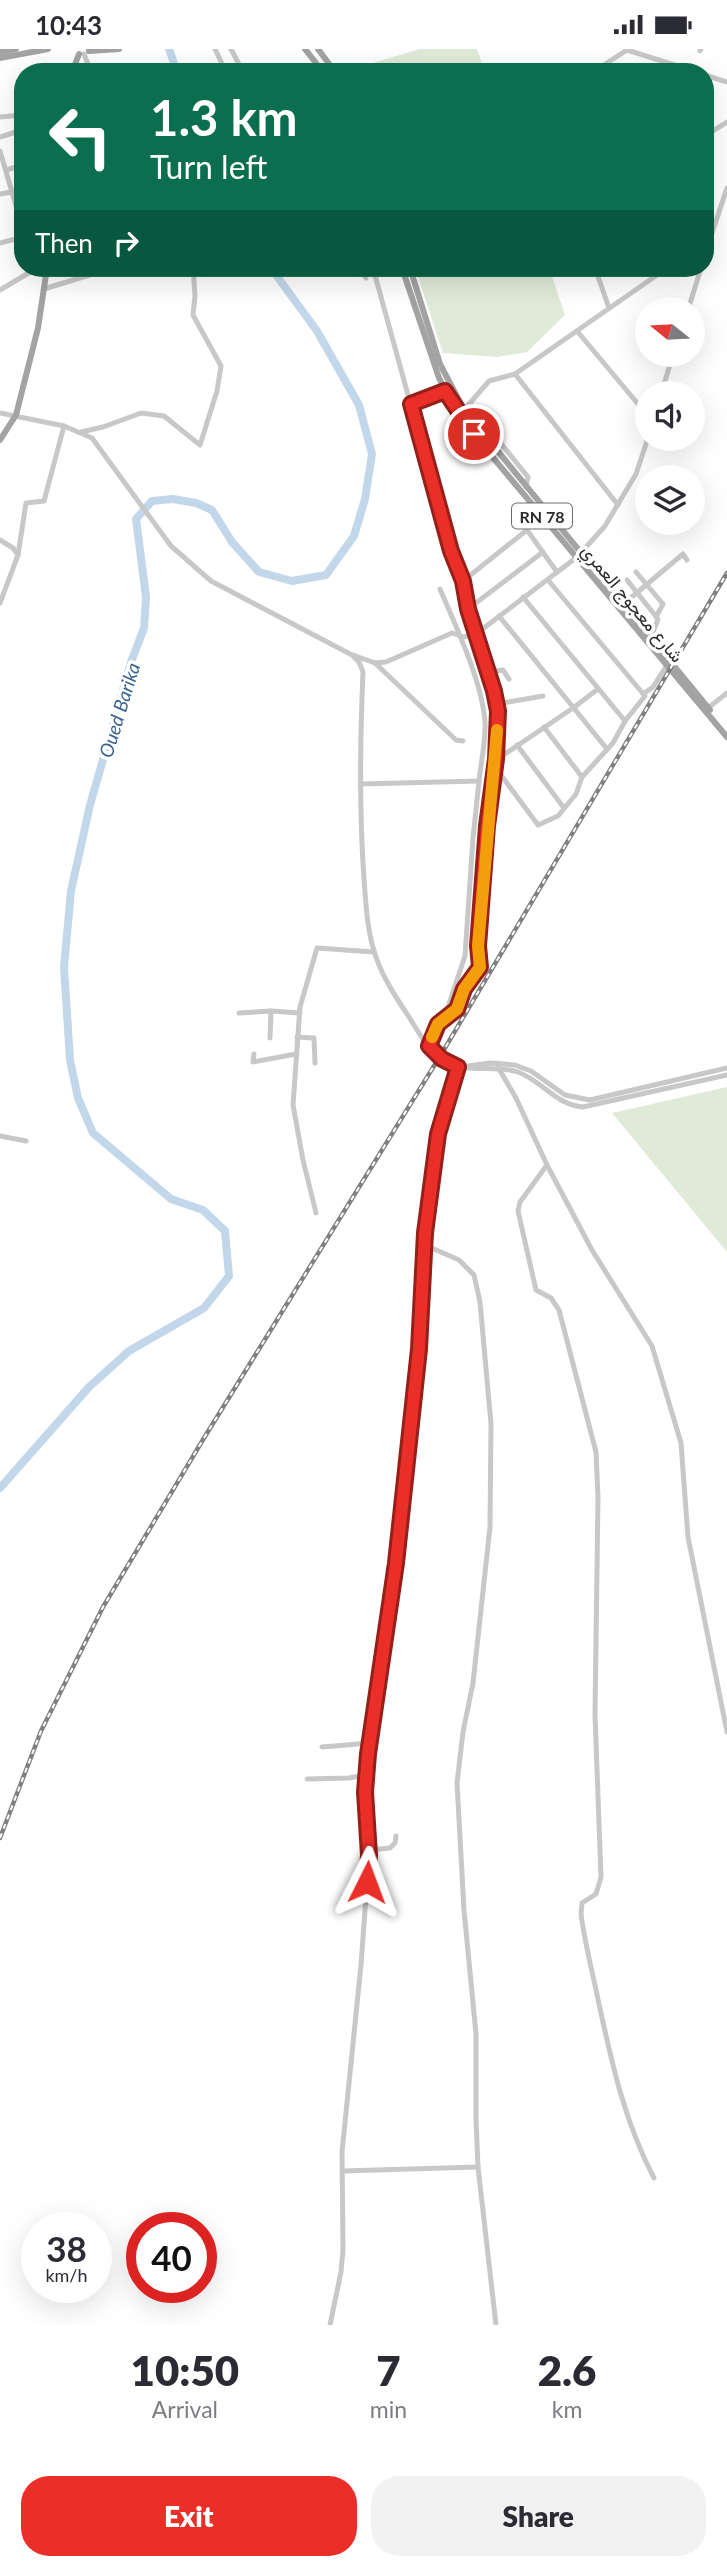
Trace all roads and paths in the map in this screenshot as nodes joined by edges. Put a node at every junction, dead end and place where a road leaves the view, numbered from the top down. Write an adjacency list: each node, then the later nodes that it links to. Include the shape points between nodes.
1 (16, 49): 6 (main road)
2 (48, 49): 7 (main road)
3 (120, 49): 5 (main road)
4 (305, 49): 8 (main road)
5 (83, 51)
6 (0, 52)
7 (0, 58)
8 (316, 63)
9 (607, 63): 10 (street, via 627,50)
10 (667, 63)
11 (0, 151): 13 (street)
12 (14, 168): 13 (street)
13 (6, 170): 15 (street)
14 (727, 188): 18 (street)
15 (12, 192): 16 (street); 17 (street)
16 (0, 194)
17 (14, 199)
18 (714, 223)
19 (21, 277): 30 (street)
20 (46, 277): 29 (main road)
21 (83, 277): 29 (street)
22 (194, 277): 43 (street, via 193,315 221,366 200,445 164,416 141,413)
23 (376, 277): 37 (street)
24 (405, 277): 35 (main road, شارع معجوج العمري / RN 78)
25 (413, 277): 39 (main road, شارع معجوج العمري / RN 78, via 440,364)
26 (598, 277): 32 (street)
27 (654, 277): 32 (street)
28 (698, 277): 31 (street)
29 (44, 289): 41 (main road)
30 (0, 290)
31 (692, 297)
32 (610, 308): 33 (street)
33 (577, 331): 34 (street); 36 (street)
34 (515, 374): 38 (street, via 489,381); 47 (street)
35 (445, 391): 37 (street); 51 (main road, شارع معجوج العمري / RN 78, via 485,448)
36 (635, 400)
37 (411, 404): 57 (street)
38 (469, 404): 39 (street); 46 (street, via 528,477)
39 (464, 410): 46 (main road, شارع معجوج العمري / RN 78)
40 (0, 413): 41 (street)
41 (16, 415): 42 (street); 44 (main road)
42 (64, 426): 43 (street); 50 (street, via 44,501 26,503)
43 (81, 432): 69 (street, via 92,438 171,546 211,581)
44 (0, 440)
45 (644, 451): 47 (street)
46 (526, 487): 51 (main road, شارع معجوج العمري / RN 78)
47 (618, 505): 51 (street)
48 (0, 540): 50 (street)
49 (543, 552): 53 (street); 57 (street, via 527,530); 63 (street)
50 (18, 555): 62 (street)
51 (579, 555): 53 (street); 67 (main road, شارع معجوج العمري / RN 78); 71 (main road, شارع معجوج العمري / RN 78)
52 (687, 560): 58 (street, via 683,554)
53 (557, 572): 55 (street)
54 (636, 572): 58 (street)
55 (548, 580): 61 (street); 76 (street)
56 (627, 580): 60 (street)
57 (463, 581): 63 (street)
58 (647, 584): 60 (street); 65 (street, via 663,604)
59 (440, 589): 68 (street)
60 (637, 592): 65 (street); 67 (street, via 627,601)
61 (523, 597): 64 (street); 74 (street)
62 (0, 603)
63 (468, 609): 66 (street)
64 (499, 616): 66 (street); 79 (street)
65 (656, 617): 67 (street)
66 (475, 634): 68 (street); 72 (street)
67 (652, 635): 80 (main road, شارع معجوج العمري / RN 78)
68 (461, 636): 70 (street, via 452,633); 90 (street, via 485,724)
69 (352, 655): 70 (street); 91 (street, via 363,672)
70 (375, 663): 85 (street, via 456,740)
71 (667, 665): 76 (street); 84 (main road, شارع معجوج العمري / RN 78)
72 (488, 672): 73 (street, via 503,670); 78 (street)
73 (509, 679)
74 (597, 689): 79 (street); 81 (street)
75 (727, 693): 80 (street)
76 (643, 694): 81 (street)
77 (542, 696): 78 (street)
78 (497, 704): 88 (street)
79 (573, 708): 82 (street); 87 (street)
80 (708, 708): 83 (main road, شارع معجوج العمري / RN 78)
81 (625, 721): 87 (street)
82 (544, 727): 86 (street); 89 (street)
83 (727, 731)
84 (727, 737)
85 (463, 741)
86 (517, 745): 88 (street); 92 (street)
87 (607, 749): 89 (street)
88 (495, 763): 92 (street, via 538,825); 97 (street, via 478,946 480,967 457,1009)
89 (582, 777): 92 (street)
90 (479, 781): 91 (street); 97 (street, via 465,956)
91 (360, 784): 93 (street)
92 (564, 808)
93 (374, 952): 96 (street, via 317,948); 100 (street)
94 (271, 1011): 95 (street); 96 (street); 99 (street)
95 (239, 1013)
96 (300, 1013): 98 (street)
97 (443, 1020): 100 (street)
98 (297, 1037): 102 (street); 103 (street, via 314,1038)
99 (270, 1038)
100 (429, 1046): 105 (street)
101 (254, 1053): 102 (street, via 253,1062)
102 (296, 1054): 111 (street, via 293,1105)
103 (315, 1063)
104 (498, 1066): 105 (street); 106 (street, via 521,1066 565,1095 590,1100); 107 (street, via 523,1074 562,1101 583,1107); 110 (street)
105 (460, 1067): 112 (street, via 438,1134)
106 (727, 1068)
107 (727, 1075)
108 (0, 1136): 109 (street)
109 (26, 1141)
110 (547, 1165): 113 (street, via 609,1281 652,1346 661,1372 681,1443 688,1537); 122 (street, via 520,1202 519,1218 536,1290 551,1298 559,1310 596,1452 598,1486 595,1715 601,1877 596,1894 582,1903 581,1915 622,2104)
111 (316, 1213)
112 (425, 1245): 114 (street, via 396,1563); 120 (street, via 467,1266 477,1284 491,1424 490,1527 457,1783 477,2034)
113 (727, 1732)
114 (370, 1743): 115 (street); 116 (street)
115 (322, 1748)
116 (366, 1775): 117 (street); 119 (street)
117 (307, 1779)
118 (396, 1836): 119 (street, via 390,1848)
119 (369, 1850): 121 (street)
120 (478, 2167): 121 (street); 124 (street)
121 (342, 2171): 123 (street, via 343,2250)
122 (654, 2178)
123 (330, 2325)
124 (496, 2325)

